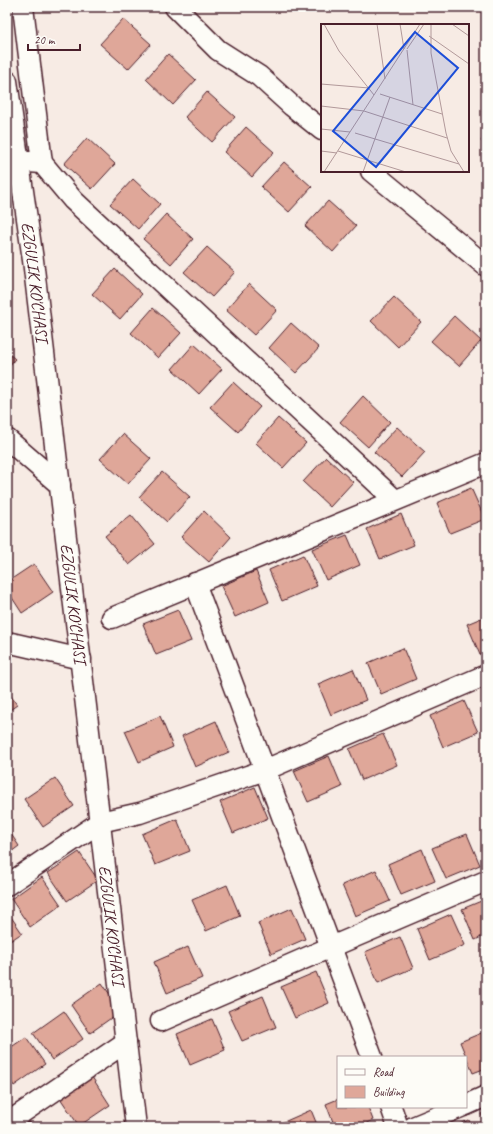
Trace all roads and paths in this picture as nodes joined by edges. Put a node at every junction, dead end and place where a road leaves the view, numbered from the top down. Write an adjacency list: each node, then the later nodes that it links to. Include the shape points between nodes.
1 (23, 7): 5 (street)
2 (175, 7): 4 (street, via 218,50 259,76)
3 (7, 81): 6 (street, EZGULIK KO'CHASI)
4 (321, 129)
5 (42, 163): 6 (street); 12 (street, via 73,200)
6 (16, 170): 11 (street, EZGULIK KO'CHASI, via 33,260)
7 (372, 172): 8 (street)
8 (486, 266)
9 (7, 439): 11 (street)
10 (486, 463): 12 (street)
11 (60, 485): 16 (street, EZGULIK KO'CHASI)
12 (395, 500): 13 (street)
13 (195, 583): 14 (street); 18 (street)
14 (112, 618)
15 (7, 642): 16 (street)
16 (81, 660): 19 (street, EZGULIK KO'CHASI)
17 (486, 675): 18 (street)
18 (265, 770): 19 (street, via 140,813); 22 (street)
19 (100, 822): 21 (street); 24 (street, EZGULIK KO'CHASI)
20 (486, 881): 22 (street)
21 (7, 885)
22 (331, 947): 23 (street); 25 (street)
23 (161, 1021)
24 (126, 1042): 30 (street); 31 (street, EZGULIK KO'CHASI)
25 (372, 1056)
26 (486, 1096): 27 (street)
27 (467, 1105)
28 (391, 1108): 32 (street)
29 (459, 1108): 33 (street)
30 (7, 1123)
31 (136, 1127)
32 (398, 1127)
33 (413, 1127)

